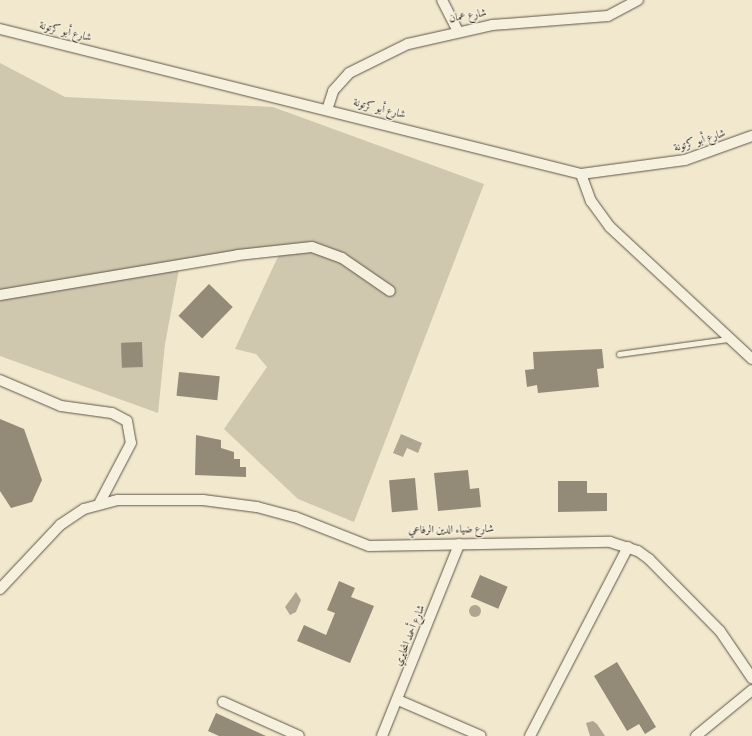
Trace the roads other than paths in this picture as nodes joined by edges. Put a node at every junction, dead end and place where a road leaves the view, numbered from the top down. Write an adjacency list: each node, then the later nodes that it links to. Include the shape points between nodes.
1 (442, 0): 4 (street)
2 (638, 0): 4 (street, شارع عمان, via 621,11 594,18)
3 (0, 29): 5 (street, شارع أبو كرتونة)
4 (457, 30): 5 (street, شارع عمان, via 408,44 355,69 332,91)
5 (327, 110): 7 (street, شارع أبو كرتونة)
6 (752, 136): 7 (street, شارع أبو كرتونة, via 685,160)
7 (581, 174): 10 (street, via 591,201 610,227)
8 (390, 291): 9 (street, via 342,258 312,247 238,254)
9 (0, 295)
10 (729, 339): 11 (lane); 12 (street)
11 (619, 354)
12 (752, 359)
13 (0, 380): 14 (street, via 61,406 112,413 127,422 131,443)
14 (100, 502): 15 (street, شارع ضياء الدين الرفاعي, via 222,501 284,514 369,546); 17 (street, via 60,525)
15 (460, 544): 16 (street, شارع ضياء الدين الرفاعي, via 583,541); 20 (street, شارع أحمد المحايري)
16 (628, 546): 18 (street, شارع ضياء الدين الرفاعي, via 649,559 702,612); 25 (street)
17 (0, 589)
18 (752, 678)
19 (752, 690): 26 (street)
20 (398, 700): 23 (street, شارع أحمد المحايري); 24 (street)
21 (223, 702): 22 (street)
22 (299, 736)
23 (382, 736)
24 (482, 736)
25 (530, 736)
26 (696, 736)

